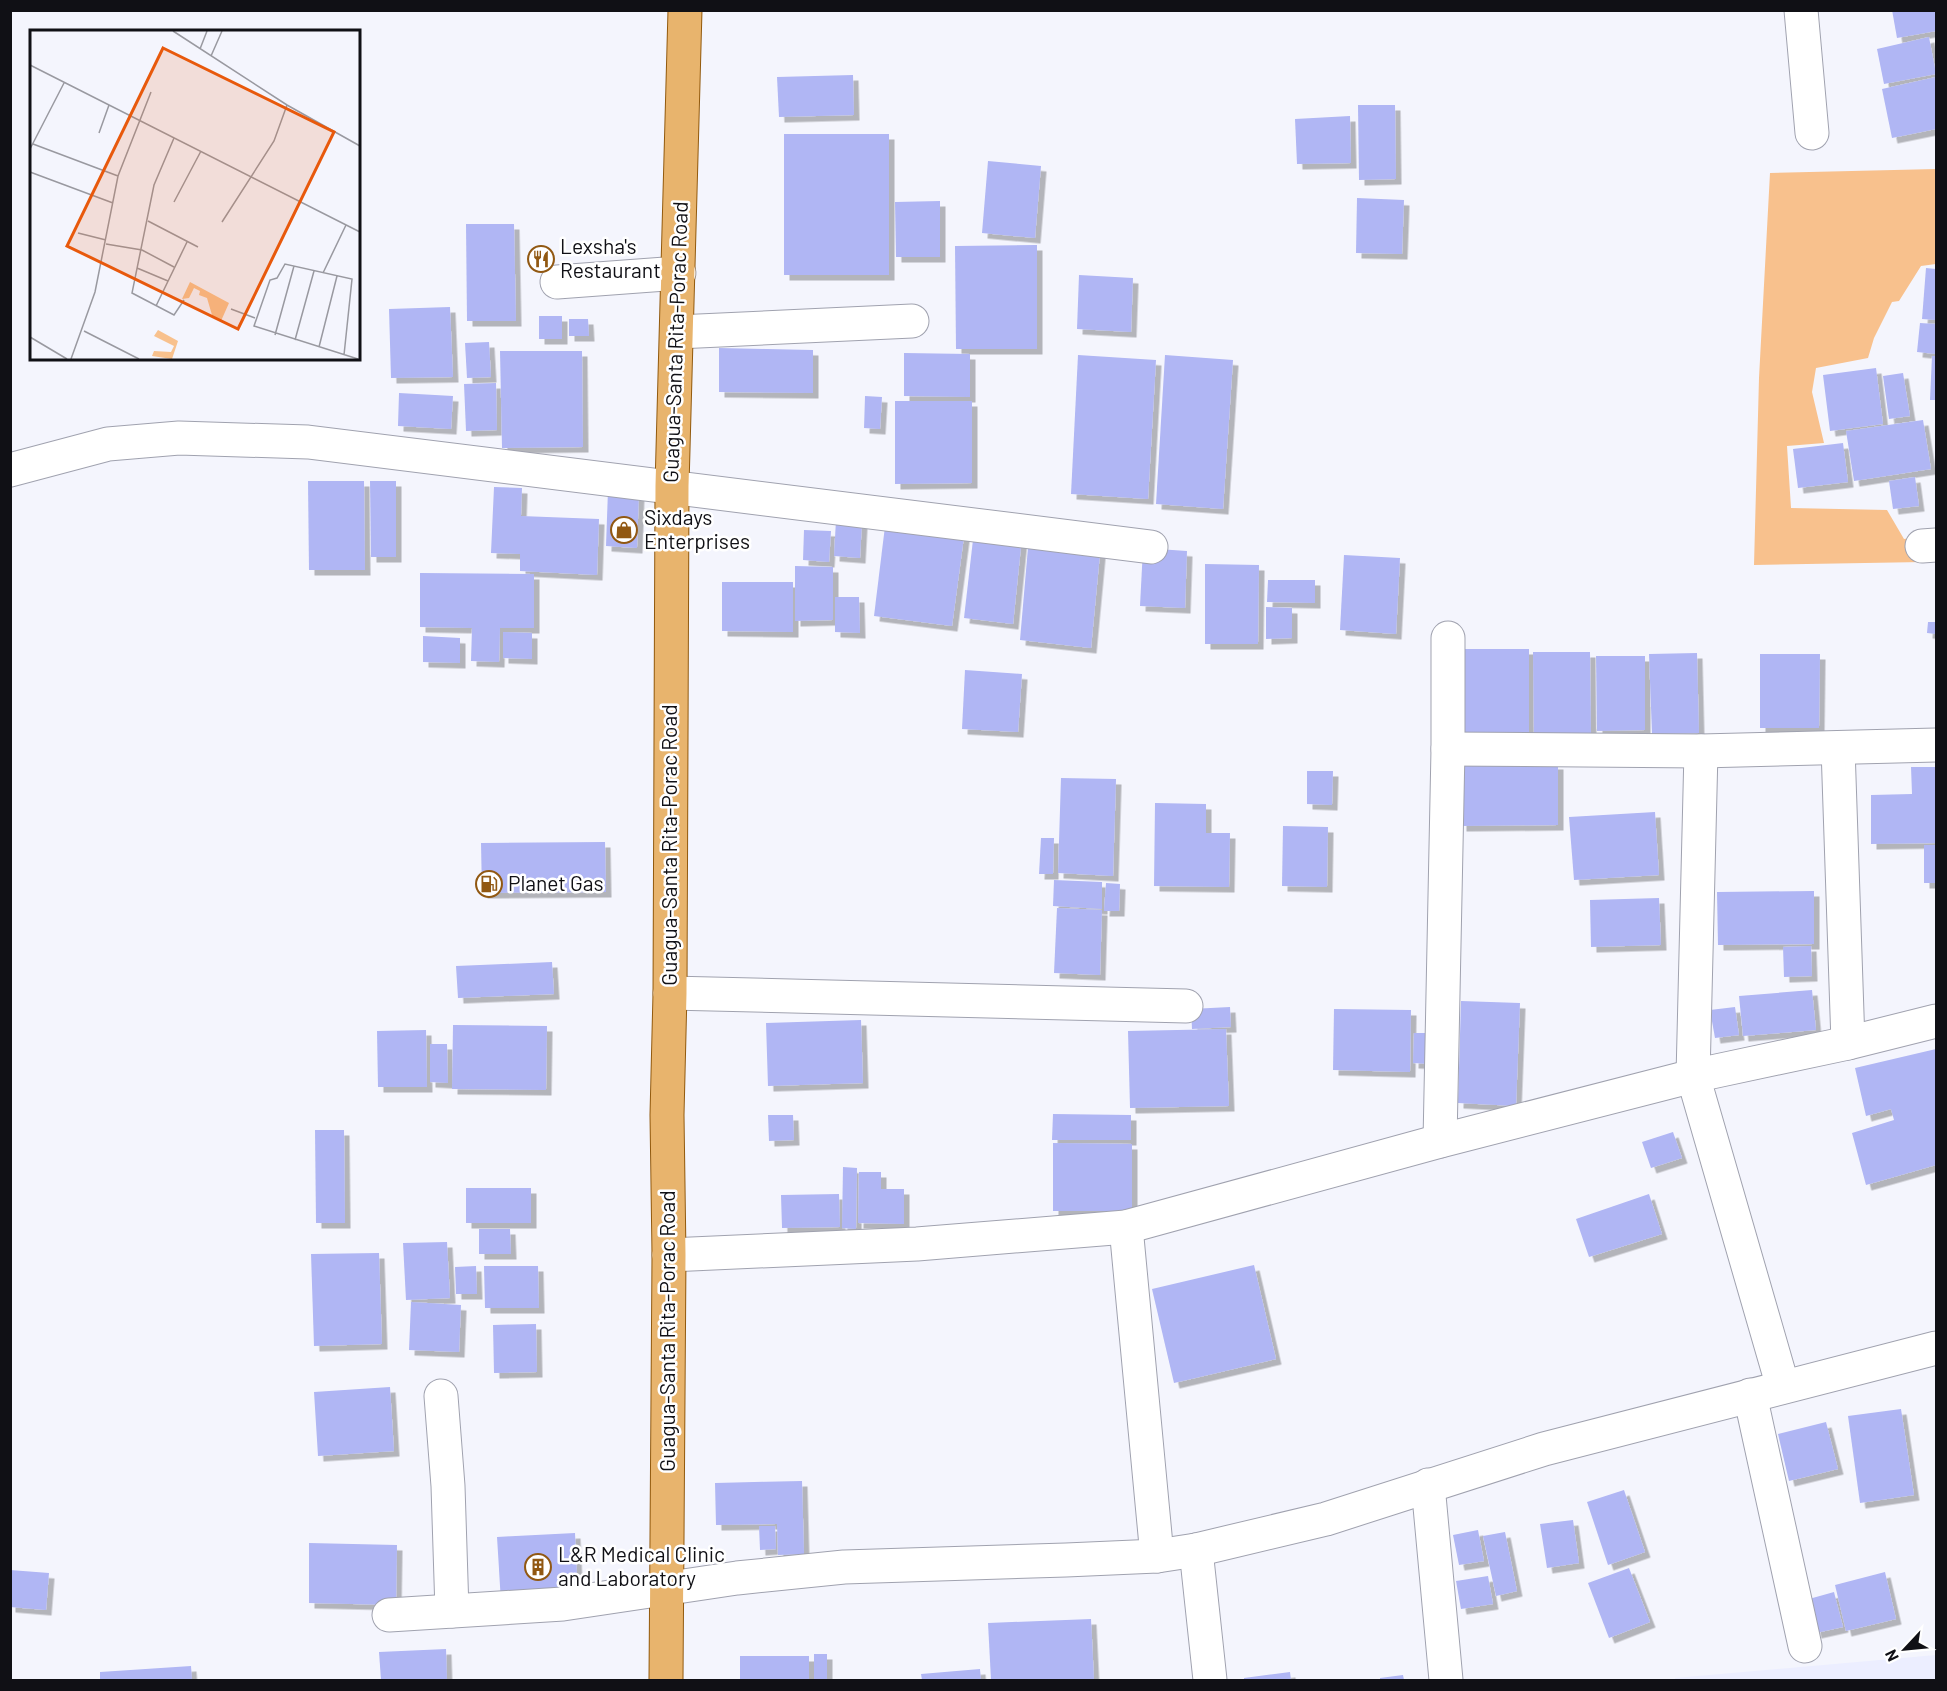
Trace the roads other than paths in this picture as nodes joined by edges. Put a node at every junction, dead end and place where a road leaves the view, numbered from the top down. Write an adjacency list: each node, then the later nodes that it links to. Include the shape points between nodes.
1 (685, 10): 4 (main road, Guagua-Santa Rita-Porac Road)
2 (1801, 10): 3 (street)
3 (1812, 133)
4 (679, 273): 5 (street); 7 (main road, Guagua-Santa Rita-Porac Road)
5 (557, 282)
6 (912, 321): 7 (street)
7 (677, 332): 9 (main road, Guagua-Santa Rita-Porac Road)
8 (10, 470): 9 (street, via 108,444 180,438 308,442)
9 (672, 486): 10 (street); 16 (main road, Guagua-Santa Rita-Porac Road)
10 (1151, 547)
11 (1448, 638): 14 (street)
12 (1936, 745): 13 (street)
13 (1838, 748): 15 (street); 19 (street)
14 (1448, 749): 15 (street); 21 (street)
15 (1701, 751): 20 (street)
16 (670, 993): 17 (street); 23 (main road, Guagua-Santa Rita-Porac Road)
17 (1186, 1006)
18 (1936, 1021): 19 (street)
19 (1848, 1044): 20 (street)
20 (1693, 1076): 21 (street); 25 (street)
21 (1440, 1141): 22 (street)
22 (1126, 1227): 23 (street, via 917,1244); 30 (street)
23 (669, 1255): 31 (main road, Guagua-Santa Rita-Porac Road)
24 (1936, 1348): 25 (street)
25 (1783, 1387): 27 (street)
26 (441, 1395): 32 (street)
27 (1750, 1395): 28 (street, via 1544,1449); 34 (street)
28 (1428, 1485): 29 (street, via 1326,1519); 37 (street)
29 (1196, 1550): 30 (street); 36 (street)
30 (1157, 1556): 31 (street, via 844,1567)
31 (668, 1589): 32 (street, via 563,1604); 35 (main road, Guagua-Santa Rita-Porac Road)
32 (452, 1611): 33 (street)
33 (389, 1615)
34 (1805, 1646)
35 (666, 1680)
36 (1210, 1680)
37 (1446, 1680)

